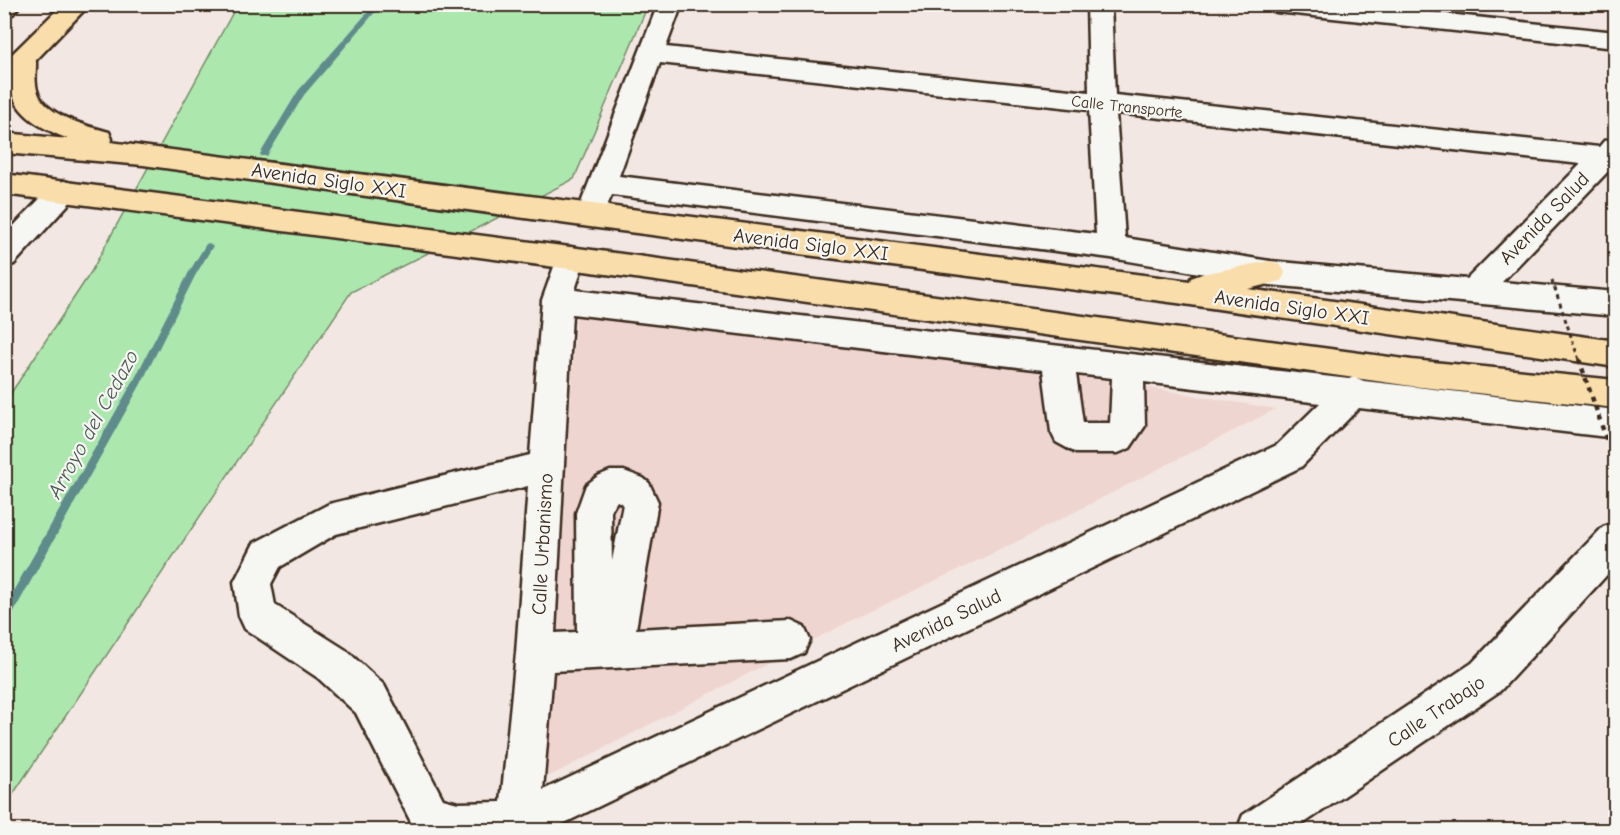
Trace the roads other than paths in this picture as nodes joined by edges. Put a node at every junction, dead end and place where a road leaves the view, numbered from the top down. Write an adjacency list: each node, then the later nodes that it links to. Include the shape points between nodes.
1 (78, 4): 7 (main road)
2 (670, 4): 6 (street)
3 (1099, 4): 9 (street)
4 (1275, 4): 5 (street)
5 (1616, 40)
6 (650, 54): 9 (street, Calle Transporte); 14 (street)
7 (24, 58): 8 (main road); 12 (main road, via 23,90 32,105 52,123)
8 (4, 78)
9 (1101, 104): 11 (street, Calle Transporte); 19 (street)
10 (4, 143): 12 (main road, Avenida Siglo XXI)
11 (1609, 152): 24 (street, Avenida Salud)
12 (143, 155): 18 (main road, Avenida Siglo XXI)
13 (4, 184): 15 (main road)
14 (604, 184): 18 (street); 19 (street, Avenida Siglo XXI)
15 (34, 187): 16 (main road); 17 (main road)
16 (64, 191): 20 (street); 21 (main road)
17 (4, 197)
18 (590, 216): 23 (main road, Avenida Siglo XXI)
19 (1111, 247): 22 (street, Avenida Siglo XXI)
20 (4, 256)
21 (570, 258): 25 (street, Calle Urbanismo); 30 (main road)
22 (1270, 273): 23 (main road); 24 (street, Avenida Siglo XXI)
23 (1177, 291): 27 (main road, Avenida Siglo XXI)
24 (1474, 291): 26 (street, Avenida Siglo XXI)
25 (557, 300): 28 (street); 34 (street, Calle Urbanismo)
26 (1616, 304)
27 (1616, 354)
28 (1057, 357): 29 (street); 29 (street, via 1068,432 1076,438 1118,438 1128,426)
29 (1128, 366): 31 (street)
30 (1412, 373): 32 (main road); 33 (main road)
31 (1354, 392): 33 (street); 38 (street, Avenida Salud, via 1289,456)
32 (1616, 394)
33 (1613, 425)
34 (546, 466): 37 (street, Calle Urbanismo); 38 (street, via 329,520 267,555 252,582 258,616 332,664 370,699 430,817 458,824)
35 (1616, 538): 39 (street, Calle Trabajo, via 1486,677)
36 (791, 640): 37 (street)
37 (535, 653): 38 (street, Calle Urbanismo)
38 (520, 827)
39 (1258, 831)

